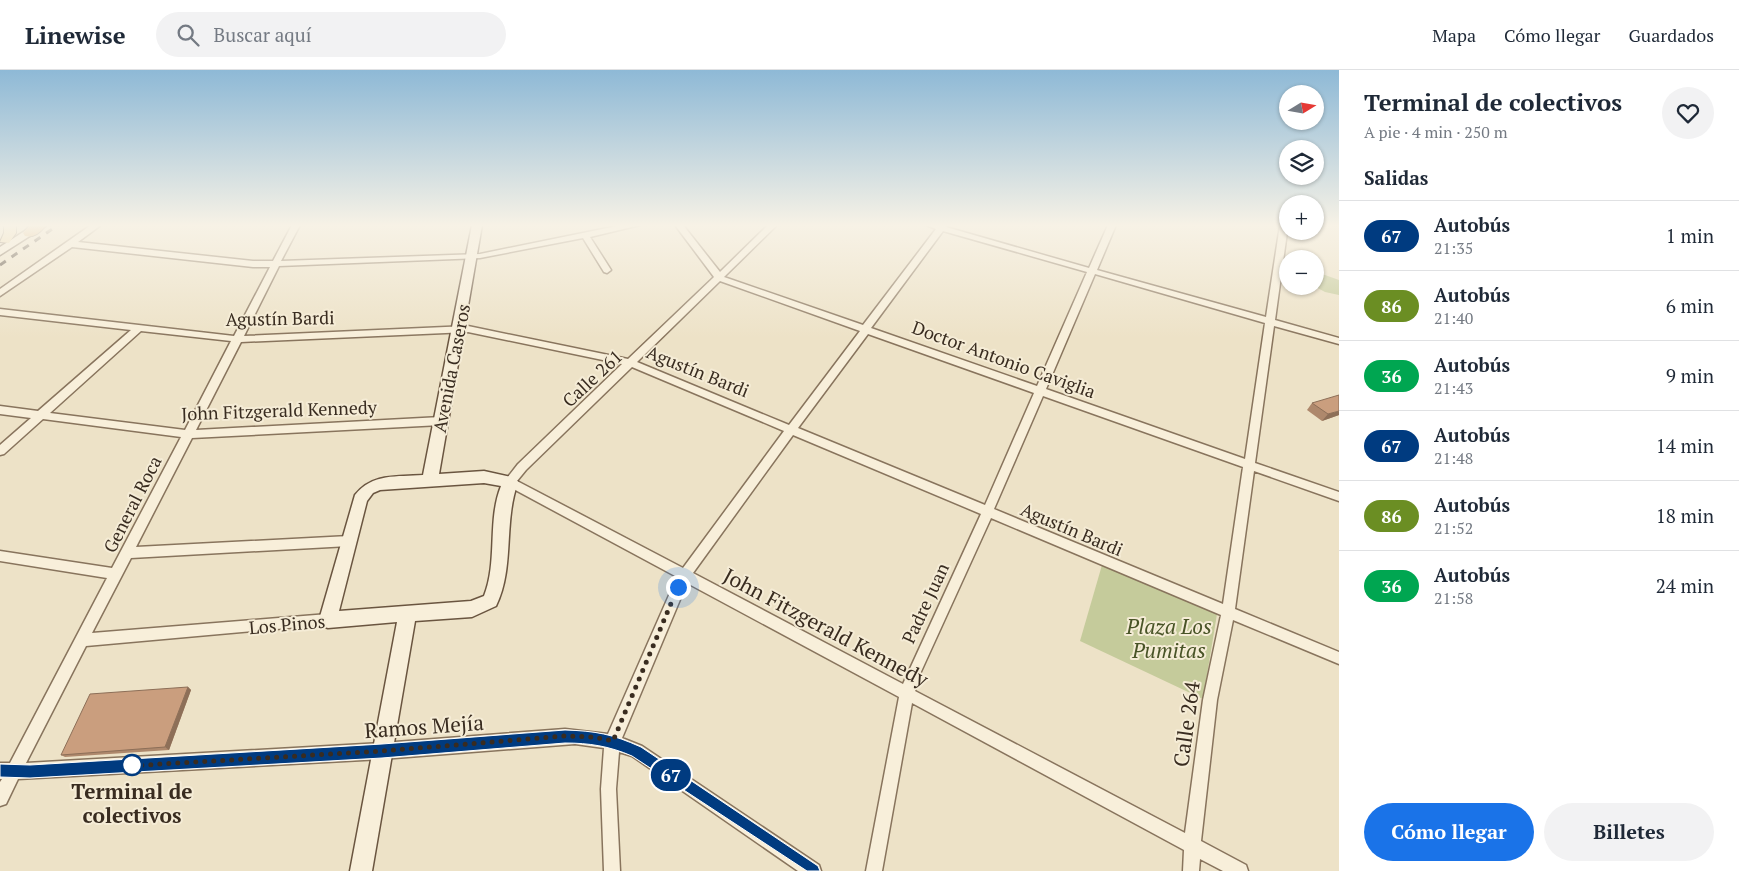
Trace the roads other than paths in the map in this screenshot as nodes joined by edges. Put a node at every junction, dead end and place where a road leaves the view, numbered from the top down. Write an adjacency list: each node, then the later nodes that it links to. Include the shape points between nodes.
1 (44, 262): 16 (street)
2 (238, 262): 12 (street)
3 (316, 262): 12 (street)
4 (471, 262): 21 (street, Avenida Caseros)
5 (602, 262): 13 (street)
6 (708, 262): 15 (street)
7 (736, 262): 15 (street, Calle 261)
8 (915, 262): 20 (street)
9 (1065, 262): 14 (street)
10 (1095, 262): 14 (street, Padre Juan)
11 (1279, 262): 18 (street, Calle 264)
12 (276, 264): 22 (street, General Roca)
13 (607, 270)
14 (1092, 270): 18 (street); 25 (street, Padre Juan)
15 (720, 278): 20 (street, Doctor Antonio Caviglia); 24 (street, Calle 261)
16 (0, 293)
17 (0, 312): 19 (street, Agustín Bardi)
18 (1270, 323): 23 (street); 32 (street, Calle 264)
19 (139, 328): 22 (street, Agustín Bardi); 27 (street)
20 (866, 328): 25 (street, Doctor Antonio Caviglia); 29 (street)
21 (458, 329): 22 (street, Agustín Bardi); 24 (street, Agustín Bardi); 28 (street, Avenida Caseros)
22 (237, 339): 30 (street, General Roca)
23 (1339, 341)
24 (631, 363): 29 (street, Agustín Bardi); 34 (street, Calle 261)
25 (1041, 391): 32 (street, Doctor Antonio Caviglia); 36 (street, Padre Juan)
26 (0, 410): 27 (street, John Fitzgerald Kennedy)
27 (40, 416): 30 (street, John Fitzgerald Kennedy); 31 (street)
28 (440, 421): 30 (street, John Fitzgerald Kennedy); 33 (street, Avenida Caseros)
29 (791, 429): 36 (street, Agustín Bardi); 41 (street)
30 (188, 434): 38 (street, General Roca)
31 (0, 451)
32 (1250, 466): 35 (street, Doctor Antonio Caviglia); 42 (street, Calle 264)
33 (430, 480): 34 (street, John Fitzgerald Kennedy, via 484,477); 37 (street, John Fitzgerald Kennedy, via 378,484 368,489 360,499)
34 (510, 482): 41 (street, John Fitzgerald Kennedy); 43 (street, Los Pinos, via 502,502 497,584 490,601 472,609)
35 (1339, 497)
36 (987, 513): 42 (street, Agustín Bardi); 47 (street, Padre Juan)
37 (349, 541): 38 (street); 44 (street)
38 (127, 553): 40 (street, General Roca)
39 (0, 556): 40 (street)
40 (116, 574): 45 (street, General Roca)
41 (685, 575): 47 (street, John Fitzgerald Kennedy); 48 (street)
42 (1228, 612): 46 (street, Agustín Bardi); 52 (street, Calle 264, via 1210,700)
43 (407, 614): 44 (street, Los Pinos); 49 (street)
44 (328, 620): 45 (street, Los Pinos)
45 (82, 640): 50 (street, General Roca)
46 (1339, 658)
47 (906, 694): 52 (street, John Fitzgerald Kennedy); 56 (street, Padre Juan)
48 (613, 741): 49 (street, Ramos Mejía, via 565,736); 54 (street, via 609,780); 55 (street, Ramos Mejía, via 637,751)
49 (382, 751): 50 (street, Ramos Mejía); 53 (street)
50 (7, 771): 51 (street, General Roca)
51 (0, 798)
52 (1192, 845): 57 (street, Calle 264); 58 (street, John Fitzgerald Kennedy)
53 (361, 871)
54 (612, 871)
55 (812, 871)
56 (874, 871)
57 (1191, 871)
58 (1240, 871)

